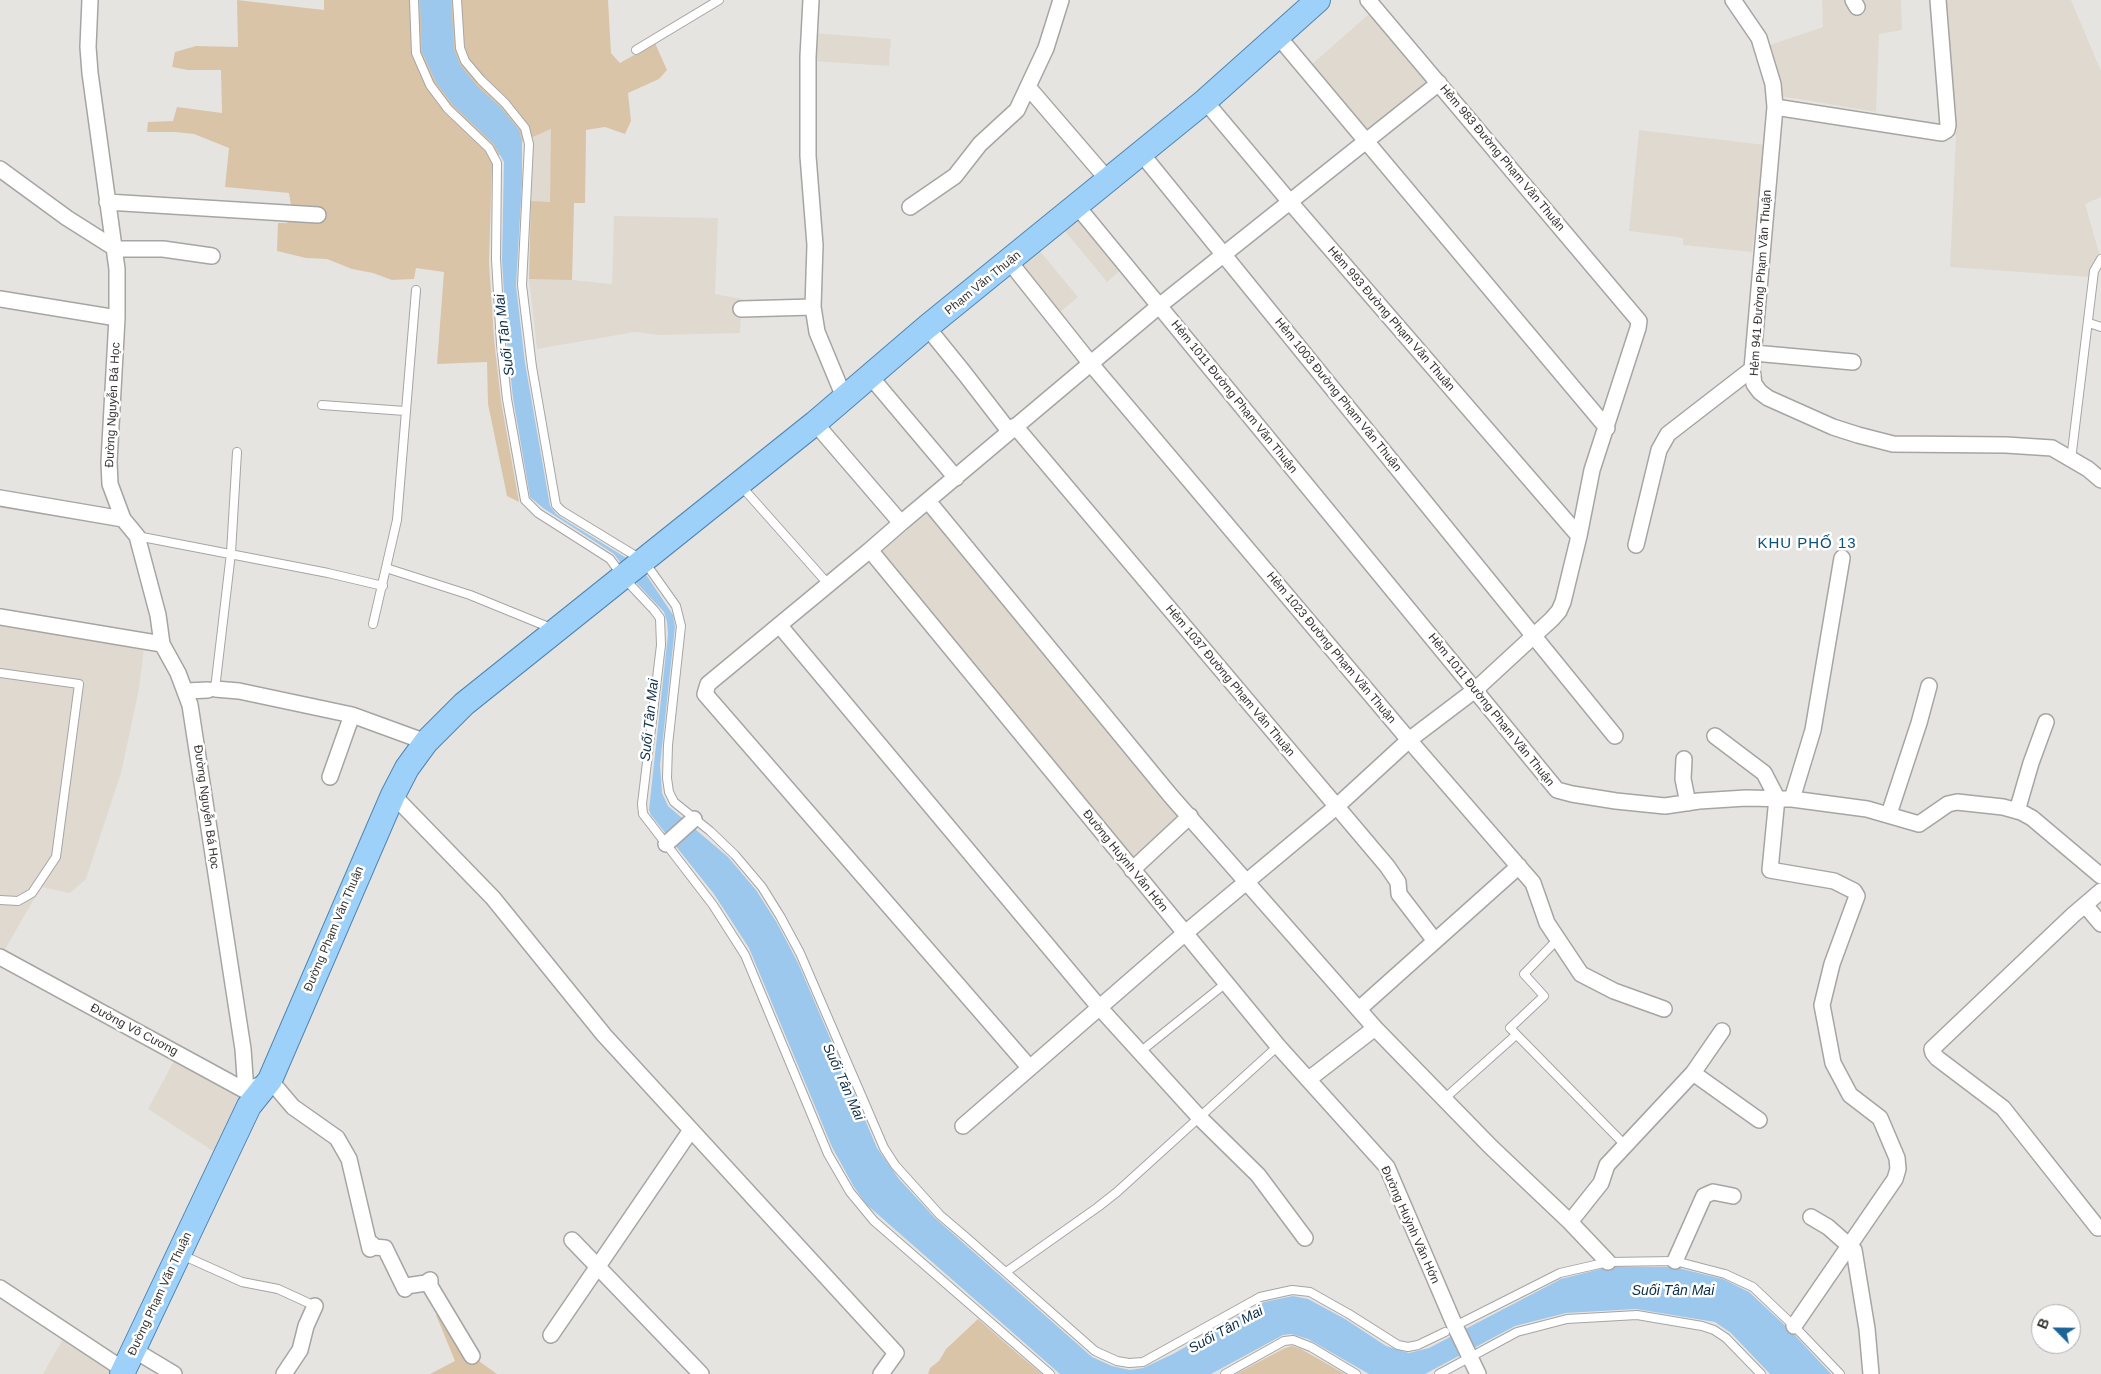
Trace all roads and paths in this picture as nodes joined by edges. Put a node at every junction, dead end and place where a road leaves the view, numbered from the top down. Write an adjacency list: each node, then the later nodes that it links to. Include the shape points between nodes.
1 (90, 0): 21 (street, Đường Nguyễn Bá Học, via 90,73)
2 (414, 0): 68 (lane, via 416,54 430,84 448,109 489,148 497,163 496,259 501,344 525,500 538,513 610,559)
3 (457, 0): 66 (lane, via 460,48 465,61 525,128 529,144 522,285 532,367 556,505)
4 (719, 0): 12 (lane)
5 (811, 0): 34 (street, via 808,156 815,245)
6 (1061, 0): 14 (street, via 1046,48)
7 (1318, 0): 11 (main road, Phạm Văn Thuận)
8 (1368, 0): 13 (street, Hẻm 983 Đường Phạm Văn Thuận)
9 (1734, 0): 16 (street, Hẻm 941 Đường Phạm Văn Thuận, via 1759,38 1773,84)
10 (1938, 0): 16 (street, via 1947,130 1942,133)
11 (1277, 35): 15 (main road, Phạm Văn Thuận); 17 (street)
12 (636, 50)
13 (1438, 83): 17 (street); 49 (street, Hẻm 983 Đường Phạm Văn Thuận, via 1636,316 1638,328)
14 (1028, 87): 20 (street); 24 (street, via 1017,110 980,144 955,176)
15 (1205, 101): 18 (main road, Phạm Văn Thuận); 22 (street, Hẻm 993 Đường Phạm Văn Thuận)
16 (1775, 107): 40 (street, Hẻm 941 Đường Phạm Văn Thuận)
17 (1366, 140): 22 (street); 49 (street)
18 (1141, 153): 20 (main road, Phạm Văn Thuận); 27 (street, Hẻm 1003 Đường Phạm Văn Thuận)
19 (0, 169): 26 (street)
20 (1108, 180): 23 (main road, Phạm Văn Thuận)
21 (107, 202): 25 (street); 26 (street, Đường Nguyễn Bá Học)
22 (1290, 202): 27 (street); 61 (street, Hẻm 993 Đường Phạm Văn Thuận)
23 (1077, 206): 30 (main road, Phạm Văn Thuận); 33 (street, Hẻm 1011 Đường Phạm Văn Thuận)
24 (910, 207)
25 (318, 215)
26 (116, 249): 28 (street, via 163,249); 36 (street, Đường Nguyễn Bá Học)
27 (1224, 253): 33 (street); 75 (street, Hẻm 1003 Đường Phạm Văn Thuận)
28 (212, 256)
29 (2101, 259): 37 (lane, via 2094,271)
30 (1009, 262): 39 (main road, Phạm Văn Thuận); 42 (street, Hẻm 1023 Đường Phạm Văn Thuận)
31 (416, 290): 47 (lane)
32 (0, 299): 36 (street)
33 (1159, 306): 42 (street); 80 (street, Hẻm 1011 Đường Phạm Văn Thuận)
34 (813, 307): 35 (street); 45 (street, via 817,332)
35 (741, 309)
36 (118, 318): 58 (street, Đường Nguyễn Bá Học, via 109,462 110,484)
37 (2089, 323): 38 (lane); 52 (lane)
38 (2101, 327)
39 (927, 328): 44 (main road, Phạm Văn Thuận); 50 (street, Hẻm 1037 Đường Phạm Văn Thuận)
40 (1754, 353): 41 (street); 43 (street, Hẻm 941 Đường Phạm Văn Thuận)
41 (1853, 362)
42 (1091, 364): 50 (street); 86 (street, Hẻm 1023 Đường Phạm Văn Thuận)
43 (1752, 369): 52 (street, Hẻm 941 Đường Phạm Văn Thuận, via 1754,384 1768,398 1858,435 1893,444 2006,444 2052,448); 62 (street, via 1668,434 1659,450)
44 (870, 376): 45 (main road, Phạm Văn Thuận); 53 (street)
45 (844, 397): 48 (main road, Phạm Văn Thuận)
46 (322, 405): 47 (lane)
47 (405, 411): 67 (lane, via 397,520)
48 (815, 423): 55 (main road, Phạm Văn Thuận); 59 (street)
49 (1607, 428): 61 (street, via 1592,470)
50 (1012, 429): 53 (street); 93 (street, Hẻm 1037 Đường Phạm Văn Thuận)
51 (237, 452): 64 (lane)
52 (2071, 460): 54 (street, Hẻm 941 Đường Phạm Văn Thuận)
53 (956, 478): 57 (street)
54 (2101, 480)
55 (739, 483): 66 (main road, Phạm Văn Thuận); 69 (lane)
56 (0, 498): 58 (street)
57 (928, 501): 59 (street); 96 (street)
58 (123, 519): 60 (street, Đường Nguyễn Bá Học)
59 (901, 523): 63 (street)
60 (137, 536): 64 (lane); 76 (street, Đường Nguyễn Bá Học)
61 (1579, 536): 75 (street, via 1559,611)
62 (1636, 544)
63 (870, 550): 69 (street); 100 (street, Đường Huỳnh Văn Hớn)
64 (230, 553): 70 (lane); 79 (lane)
65 (1842, 558): 91 (street, via 1814,730)
66 (644, 561): 68 (main road, Đường Phạm Văn Thuận); 97 (lane, via 680,616 667,778 674,802)
67 (386, 568): 70 (lane); 74 (lane, via 470,595)
68 (622, 578): 74 (main road, Đường Phạm Văn Thuận); 98 (lane, via 654,610 662,627 642,804 646,820)
69 (830, 584): 73 (street)
70 (383, 586): 72 (lane)
71 (0, 617): 76 (street)
72 (373, 624)
73 (780, 626): 112 (street); 120 (street, via 708,684 706,694)
74 (555, 630): 87 (main road, Đường Phạm Văn Thuận, via 464,704)
75 (1534, 637): 80 (street); 84 (street, Hẻm 1003 Đường Phạm Văn Thuận)
76 (162, 644): 81 (street, Đường Nguyễn Bá Học)
77 (0, 673): 104 (lane, via 79,684 56,858 32,893 18,901)
78 (1929, 686): 95 (street)
79 (212, 690): 81 (street); 82 (street, via 239,691)
80 (1475, 690): 86 (street); 92 (street, Hẻm 1011 Đường Phạm Văn Thuận, via 1557,790 1637,804 1665,806)
81 (186, 692): 124 (street, Đường Nguyễn Bá Học, via 196,737 243,1048)
82 (352, 715): 87 (street); 89 (street)
83 (2046, 722): 94 (street)
84 (1614, 736)
85 (1715, 736): 91 (street, via 1764,773)
86 (1409, 740): 93 (street); 99 (street, Hẻm 1023 Đường Phạm Văn Thuận)
87 (426, 742): 90 (main road, Đường Phạm Văn Thuận)
88 (1684, 759): 92 (street, via 1683,779)
89 (330, 777)
90 (393, 795): 123 (main road, Đường Phạm Văn Thuận); 129 (street, via 493,898 604,1035)
91 (1785, 798): 92 (street, Hẻm 1011 Đường Phạm Văn Thuận); 95 (street, Hẻm 1011 Đường Phạm Văn Thuận); 137 (street, via 1770,870 1834,881 1854,891 1856,896 1832,964 1822,1005 1833,1063 1850,1095 1880,1118 1897,1158 1895,1179)
92 (1688, 803)
93 (1336, 807): 102 (street); 109 (street, Hẻm 1037 Đường Phạm Văn Thuận, via 1387,866 1398,882 1400,894)
94 (2017, 811): 95 (street, Hẻm 1011 Đường Phạm Văn Thuận, via 1957,802 1948,804 1919,824); 101 (street, Hẻm 1011 Đường Phạm Văn Thuận, via 2044,827)
95 (1889, 814)
96 (1190, 816): 100 (street); 102 (street)
97 (694, 820): 98 (street); 142 (lane, via 735,855 762,887 780,916 807,968 894,1165 940,1215)
98 (666, 844): 155 (lane, via 713,905 745,955 828,1154 850,1192 874,1221)
99 (1519, 866): 108 (street, Hẻm 1023 Đường Phạm Văn Thuận, via 1533,883 1547,923); 109 (street)
100 (1132, 870): 107 (street, Đường Huỳnh Văn Hớn)
101 (2101, 876)
102 (1247, 881): 107 (street); 114 (street)
103 (2101, 891): 105 (street)
104 (0, 900)
105 (2085, 905): 106 (street); 134 (street, via 1932,1049 1937,1058 2002,1108)
106 (2101, 924)
107 (1184, 934): 111 (street, Đường Huỳnh Văn Hớn); 112 (street)
108 (1557, 940): 113 (street, Hẻm 1023 Đường Phạm Văn Thuận, via 1586,978); 117 (lane, via 1524,974 1544,996 1510,1028)
109 (1435, 941): 114 (street)
110 (0, 957): 124 (street, Đường Võ Cương)
111 (1226, 983): 118 (street, Đường Huỳnh Văn Hớn); 119 (lane)
112 (1099, 1007): 119 (street); 120 (street)
113 (1664, 1009)
114 (1359, 1010): 115 (street)
115 (1375, 1028): 122 (street); 125 (street)
116 (1722, 1031): 121 (street)
117 (1516, 1035): 125 (lane); 130 (lane)
118 (1278, 1046): 122 (street, Đường Huỳnh Văn Hớn); 126 (lane)
119 (1140, 1052): 126 (street)
120 (1029, 1067): 128 (street)
121 (1693, 1073): 127 (street); 130 (street)
122 (1309, 1079): 146 (street, Đường Huỳnh Văn Hớn, via 1387,1167)
123 (270, 1080): 124 (street); 138 (main road, Đường Phạm Văn Thuận, via 249,1106); 148 (street, via 293,1107 337,1138 349,1159 370,1249 372,1244 385,1248 405,1290 406,1286 425,1284 430,1280 430,1286)
124 (246, 1091)
125 (1444, 1099): 133 (street)
126 (1198, 1117): 135 (street, via 1258,1175); 142 (lane, via 1098,1207)
127 (1759, 1120)
128 (963, 1126)
129 (691, 1130): 141 (street); 154 (street, via 896,1353)
130 (1626, 1146): 133 (street, via 1607,1165 1601,1183)
131 (1733, 1196): 139 (street, via 1713,1192 1704,1196)
132 (1811, 1217): 137 (street, via 1828,1226)
133 (1570, 1222): 140 (street)
134 (2098, 1228)
135 (1305, 1238)
136 (572, 1240): 141 (street)
137 (1848, 1246): 145 (street); 162 (street, via 1856,1255)
138 (180, 1254): 144 (lane, via 242,1282 278,1289); 150 (main road, Đường Phạm Văn Thuận)
139 (1675, 1260): 140 (lane); 145 (lane, via 1725,1274 1753,1287)
140 (1608, 1262): 146 (lane, via 1560,1273)
141 (597, 1268): 147 (street); 153 (street)
142 (1006, 1272): 146 (lane, via 1095,1351 1129,1364 1144,1362 1260,1297 1292,1290 1310,1292 1398,1345 1418,1345)
143 (0, 1288): 150 (street)
144 (315, 1306): 152 (street, via 300,1350)
145 (1794, 1326): 161 (lane)
146 (1450, 1329): 149 (street, Đường Huỳnh Văn Hớn)
147 (551, 1335)
148 (472, 1356)
149 (1470, 1359): 158 (lane); 159 (street); 160 (lane, via 1517,1332 1567,1320 1636,1316 1714,1330)
150 (127, 1365): 151 (street)
151 (174, 1374)
152 (284, 1374)
153 (701, 1374)
154 (881, 1374)
155 (1050, 1374)
156 (1224, 1374): 157 (lane, via 1284,1341 1292,1340 1311,1347)
157 (1356, 1374)
158 (1439, 1374)
159 (1478, 1374)
160 (1761, 1374)
161 (1840, 1374)
162 (1871, 1374)

